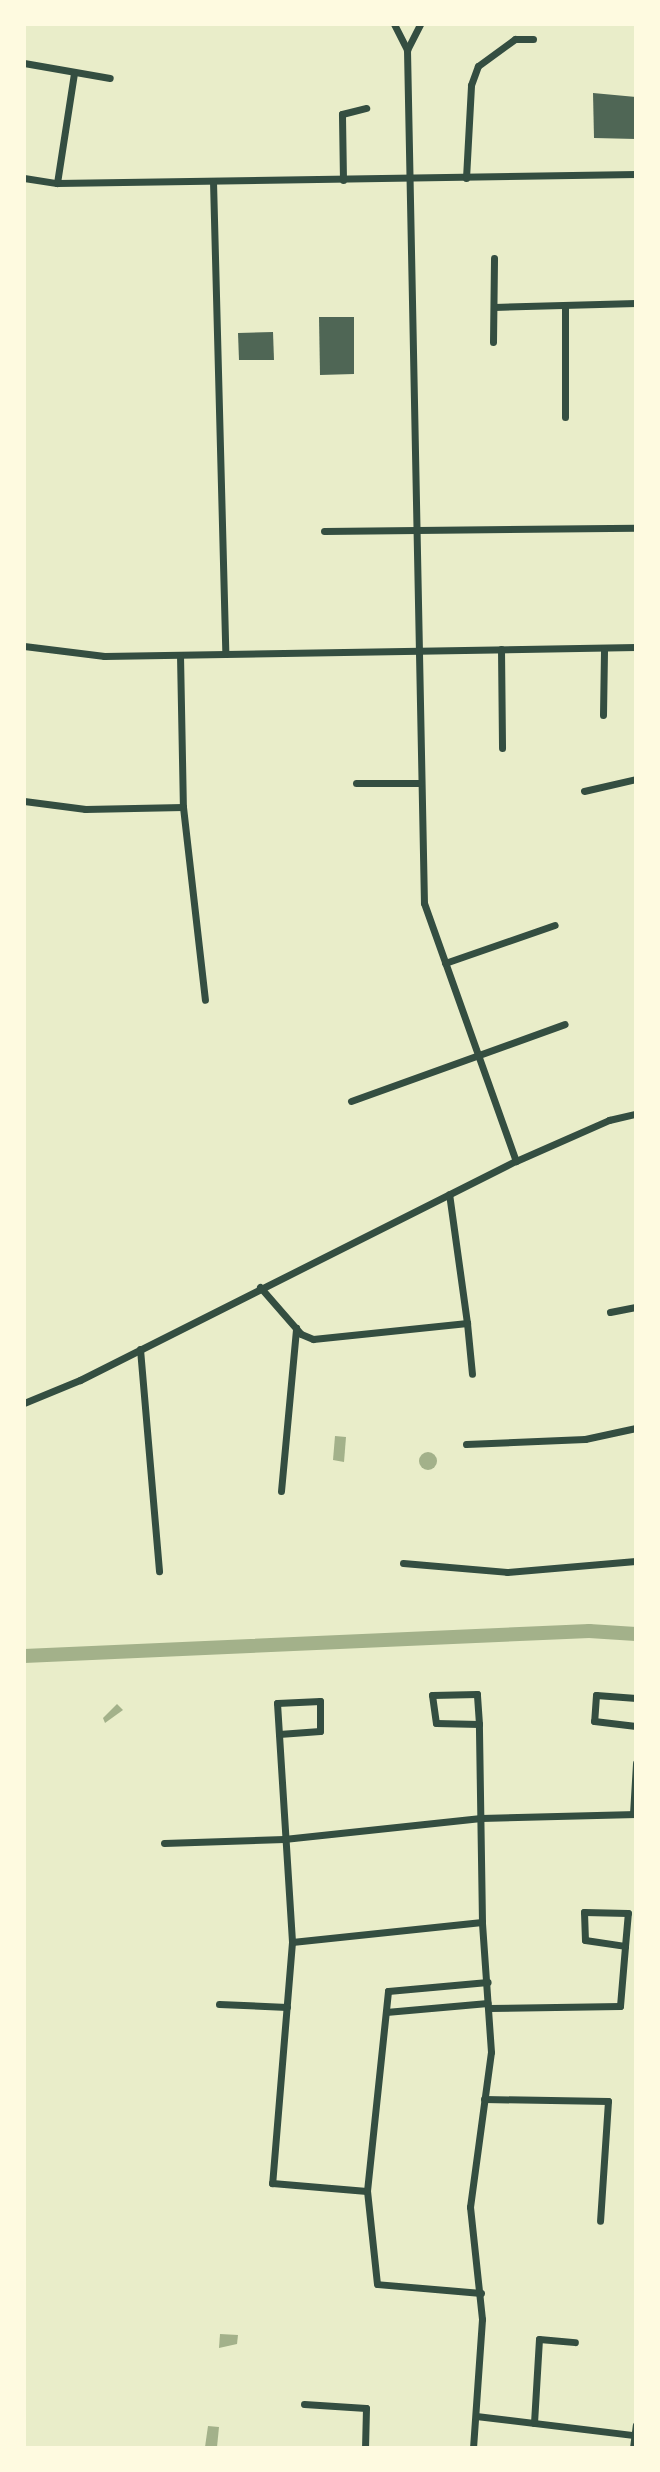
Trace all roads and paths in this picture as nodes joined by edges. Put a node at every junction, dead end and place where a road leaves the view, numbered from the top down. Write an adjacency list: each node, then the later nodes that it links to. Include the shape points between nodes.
1 (394, 24): 4 (street)
2 (420, 24): 4 (street)
3 (533, 39): 11 (street, via 516,39 478,66 471,85)
4 (407, 50): 13 (street)
5 (24, 64): 6 (street)
6 (74, 73): 7 (street); 15 (street)
7 (110, 78)
8 (366, 108): 12 (street, via 342,114)
9 (635, 174): 11 (street)
10 (24, 178): 15 (street)
11 (466, 178): 13 (street)
12 (343, 180): 13 (street); 14 (street)
13 (410, 180): 23 (street)
14 (213, 181): 15 (street); 30 (street)
15 (57, 183)
16 (494, 258): 19 (street)
17 (635, 303): 18 (street)
18 (565, 306): 19 (street); 21 (street)
19 (494, 307): 20 (street)
20 (493, 342)
21 (565, 417)
22 (635, 528): 23 (street)
23 (417, 530): 24 (street); 29 (street)
24 (324, 531)
25 (24, 646): 31 (street, via 104,656)
26 (635, 647): 27 (street)
27 (604, 648): 28 (street); 32 (street)
28 (501, 649): 29 (street); 33 (street)
29 (417, 651): 30 (street); 36 (street)
30 (225, 654): 31 (street)
31 (180, 655): 39 (street)
32 (603, 715)
33 (502, 748)
34 (635, 779): 37 (street)
35 (356, 783): 36 (street)
36 (420, 783): 41 (street, via 424,903)
37 (584, 791)
38 (24, 801): 39 (street, via 85,809)
39 (183, 807): 42 (street)
40 (555, 925): 41 (street)
41 (445, 963): 44 (street)
42 (205, 1000)
43 (565, 1024): 44 (street)
44 (478, 1056): 45 (street); 47 (street)
45 (351, 1101)
46 (635, 1114): 47 (street, via 609,1120)
47 (516, 1161): 48 (street)
48 (449, 1194): 49 (street); 52 (street)
49 (260, 1287): 53 (street); 54 (street)
50 (635, 1307): 51 (street)
51 (610, 1312)
52 (467, 1323): 53 (street, via 313,1339); 55 (street)
53 (296, 1328): 59 (street)
54 (139, 1349): 56 (street); 62 (street)
55 (472, 1374)
56 (24, 1403)
57 (635, 1428): 58 (street, via 585,1438)
58 (466, 1444)
59 (281, 1491)
60 (635, 1561): 61 (street, via 506,1572)
61 (403, 1563)
62 (159, 1571)
63 (635, 1698): 65 (street, via 596,1695 594,1721)
64 (479, 1724): 64 (street, via 477,1694 432,1695 436,1723); 69 (street)
65 (635, 1726)
66 (279, 1734): 66 (street, via 320,1731 320,1701 277,1703); 70 (street)
67 (635, 1763): 68 (street)
68 (634, 1814): 69 (street)
69 (481, 1818): 70 (street); 72 (street)
70 (284, 1839): 71 (street); 73 (street)
71 (164, 1843)
72 (482, 1922): 73 (street); 75 (street)
73 (292, 1942): 78 (street)
74 (625, 1946): 74 (street, via 585,1940 584,1912 628,1913); 77 (street, via 620,2006)
75 (488, 1982): 77 (street); 79 (street, via 388,1991)
76 (219, 2004): 78 (street)
77 (489, 2006): 79 (street); 80 (street, via 492,2052)
78 (287, 2007): 81 (street, via 272,2183)
79 (386, 2012): 81 (street)
80 (484, 2099): 82 (street, via 608,2101); 83 (street, via 470,2207 473,2261)
81 (367, 2191): 83 (street, via 376,2284)
82 (600, 2221)
83 (481, 2293): 86 (street)
84 (575, 2342): 87 (street, via 539,2339)
85 (304, 2404): 90 (street, via 366,2408)
86 (476, 2416): 87 (street); 91 (street)
87 (534, 2423): 89 (street)
88 (635, 2425): 89 (street)
89 (634, 2435): 92 (street)
90 (365, 2448)
91 (473, 2448)
92 (634, 2448)

